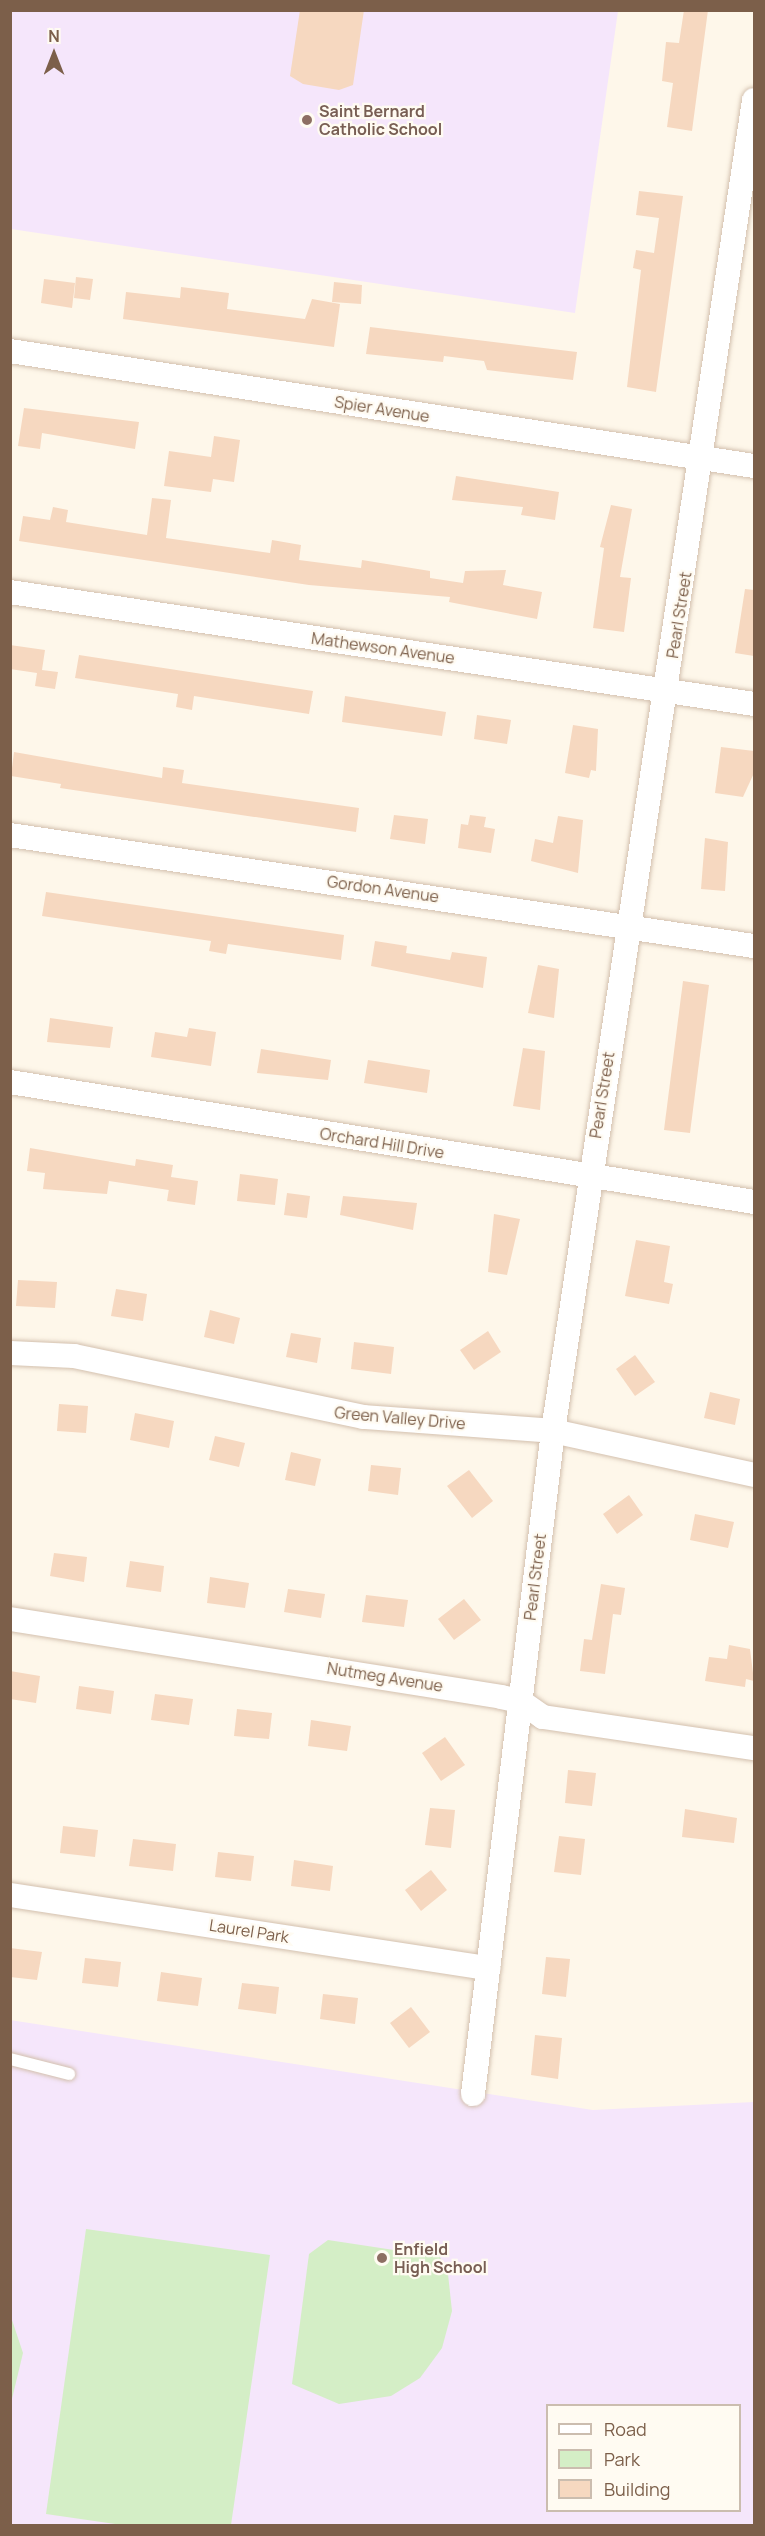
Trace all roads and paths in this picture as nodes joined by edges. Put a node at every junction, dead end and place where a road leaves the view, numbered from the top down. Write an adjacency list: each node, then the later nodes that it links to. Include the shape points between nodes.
1 (754, 100): 2 (street, Pearl Street)
2 (750, 162): 4 (street, Pearl Street)
3 (10, 351): 4 (street, Spier Avenue)
4 (704, 458): 5 (street, Spier Avenue); 7 (street, Pearl Street)
5 (754, 466)
6 (10, 592): 7 (street, Mathewson Avenue)
7 (666, 691): 8 (street, Mathewson Avenue); 10 (street, Pearl Street)
8 (754, 704)
9 (10, 835): 10 (street, Gordon Avenue)
10 (629, 924): 11 (street, Gordon Avenue); 13 (street, Pearl Street)
11 (754, 946)
12 (10, 1082): 13 (street, Orchard Hill Drive)
13 (590, 1177): 14 (street, Orchard Hill Drive); 16 (street, Pearl Street)
14 (754, 1202)
15 (10, 1353): 16 (street, Green Valley Drive, via 74,1356 364,1418)
16 (553, 1431): 17 (street, Green Valley Drive); 19 (street, Pearl Street)
17 (754, 1475)
18 (10, 1618): 19 (street, Nutmeg Avenue)
19 (520, 1701): 20 (street, Nutmeg Avenue, via 543,1717); 22 (street, Pearl Street)
20 (754, 1748)
21 (10, 1895): 22 (street, Laurel Park)
22 (488, 1968): 25 (street, Pearl Street)
23 (10, 2059): 24 (lane)
24 (69, 2074)
25 (473, 2094)

